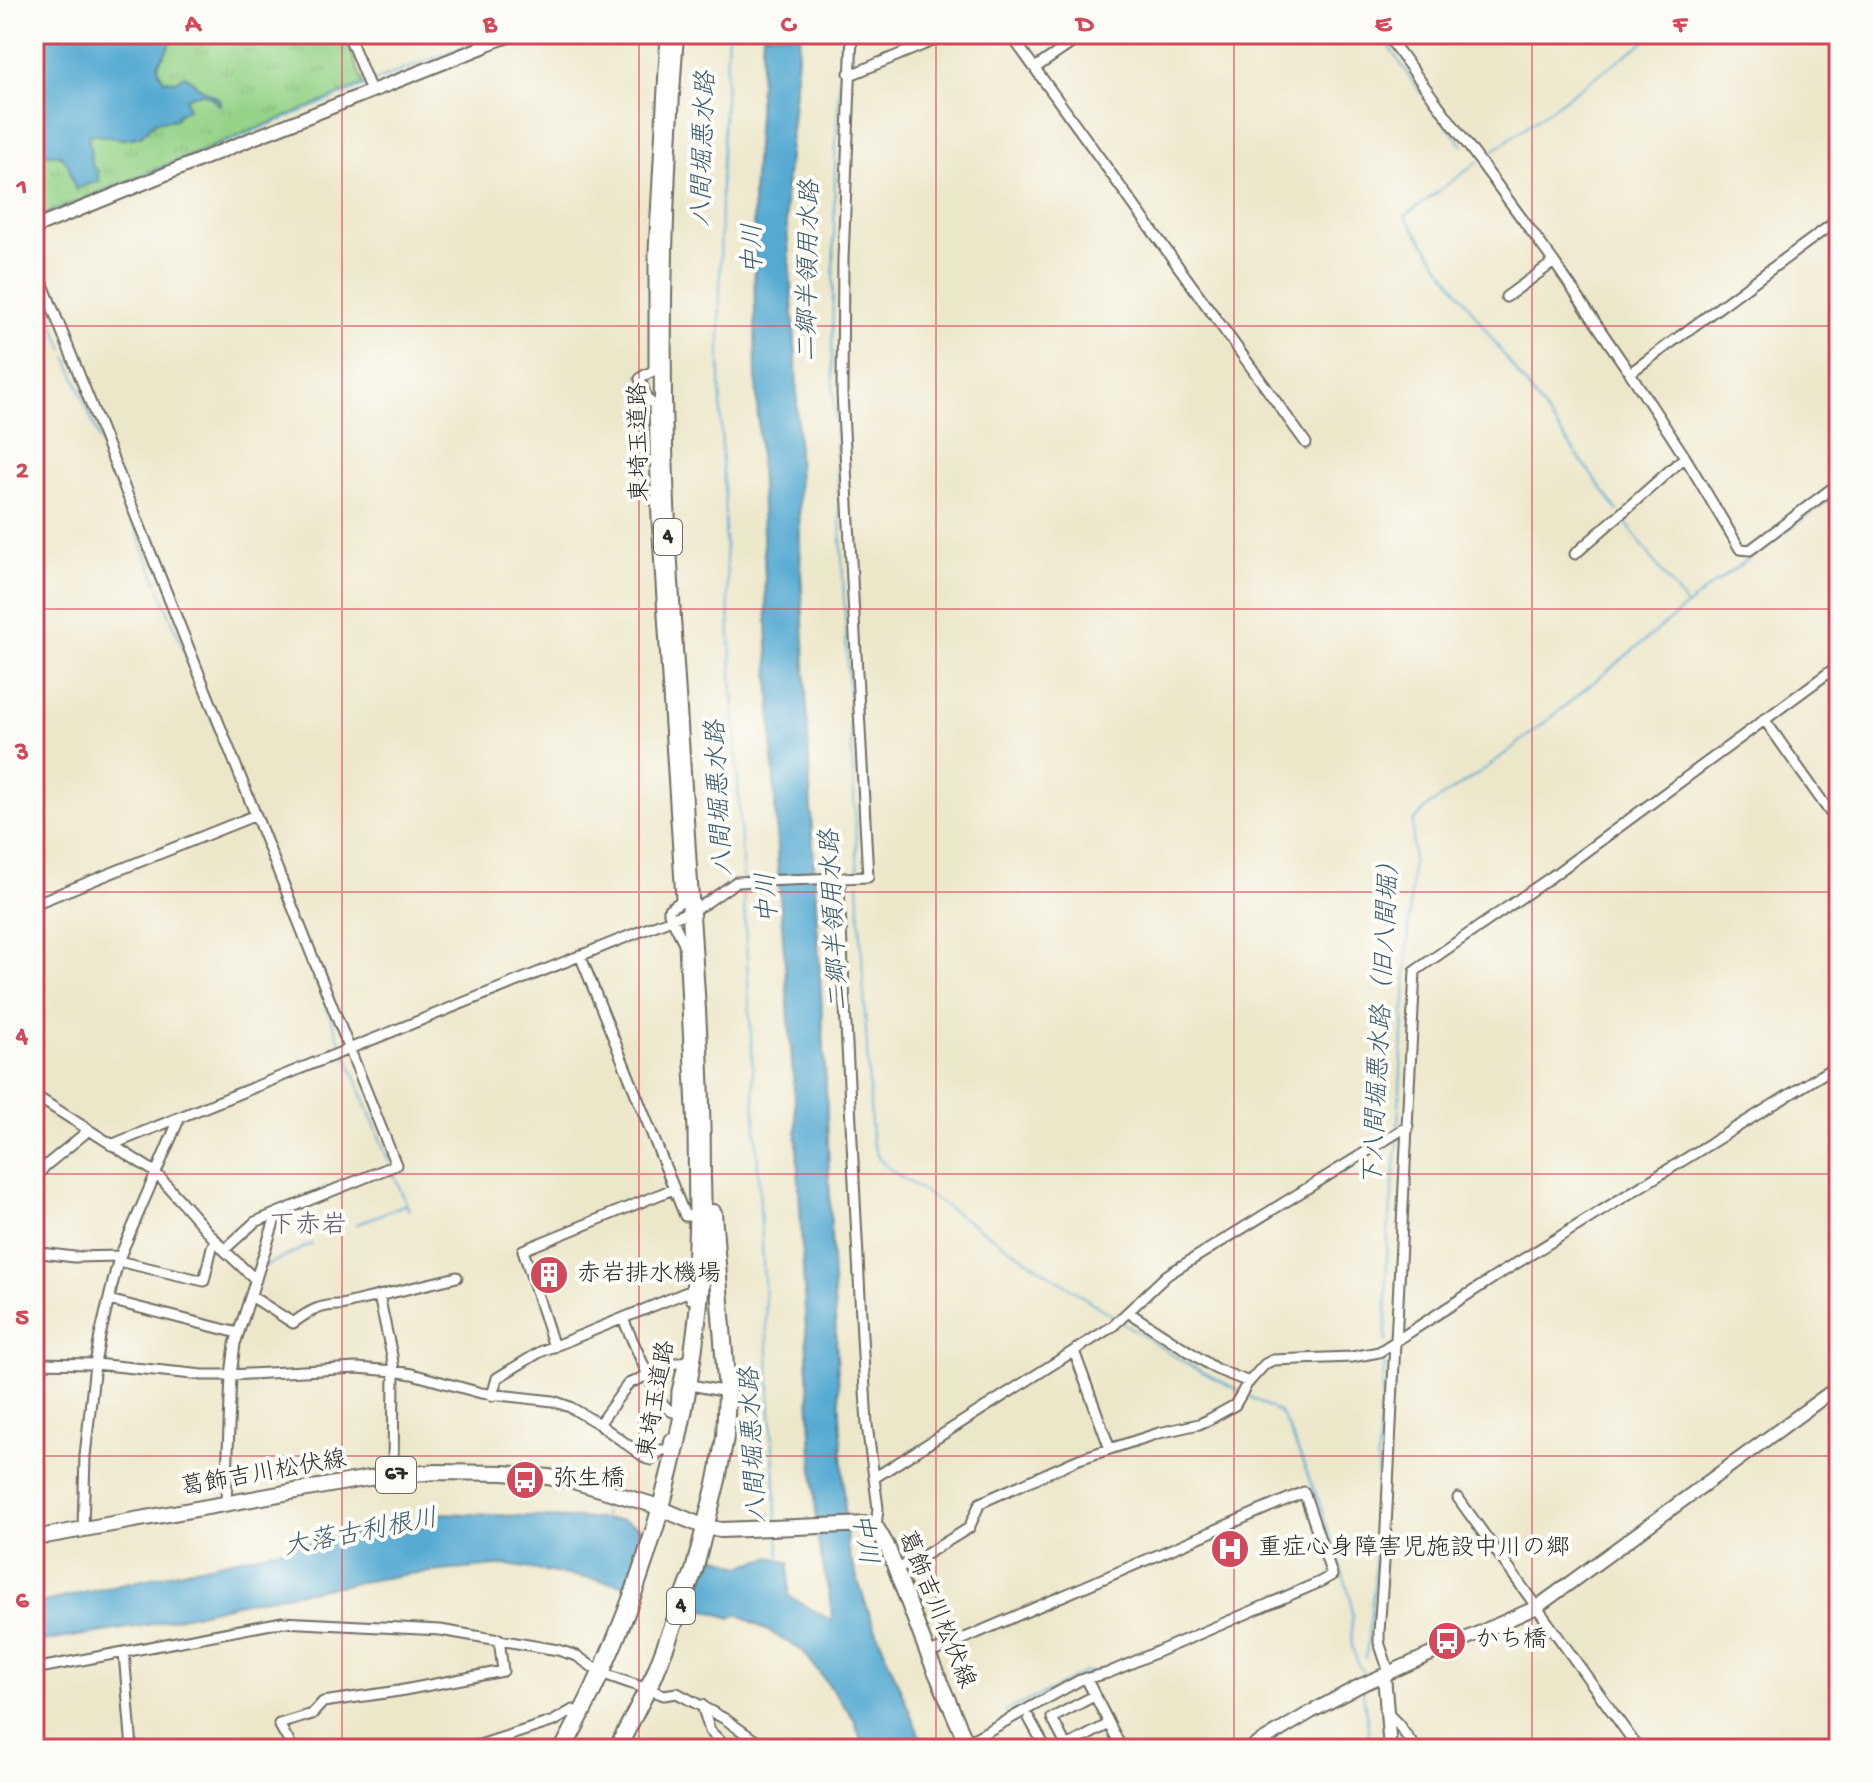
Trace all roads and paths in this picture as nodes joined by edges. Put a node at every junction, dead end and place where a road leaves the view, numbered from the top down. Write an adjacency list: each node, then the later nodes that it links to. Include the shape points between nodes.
1 (348, 34): 14 (street)
2 (477, 34): 11 (street)
3 (518, 34): 11 (street)
4 (666, 34): 32 (street, via 654,251 654,368 640,379 654,405 681,898 669,909)
5 (675, 34): 31 (highway, 東埼玉道路 / 4, via 664,249 663,442)
6 (852, 34): 13 (street)
7 (941, 34): 13 (street)
8 (1010, 34): 12 (street)
9 (1085, 34): 12 (street)
10 (1386, 34): 18 (street)
11 (483, 47): 14 (street)
12 (1035, 68): 21 (street)
13 (849, 73): 29 (street, via 842,393 868,877)
14 (371, 91): 16 (street)
15 (1839, 219): 20 (street)
16 (34, 228)
17 (34, 262): 27 (street)
18 (1554, 262): 19 (street); 20 (street)
19 (1506, 297)
20 (1630, 371): 22 (street)
21 (1306, 443)
22 (1685, 457): 23 (street, via 1740,549 1750,550); 24 (street)
23 (1839, 483)
24 (1575, 554)
25 (1839, 665): 26 (street)
26 (1764, 719): 28 (street); 39 (street, via 1415,971)
27 (256, 815): 30 (street); 35 (street)
28 (1838, 820)
29 (843, 878): 31 (street, via 736,882); 78 (street, via 839,890)
30 (34, 904)
31 (691, 911): 32 (street); 34 (highway, 東埼玉道路 / 4)
32 (672, 918): 33 (street); 46 (street, via 684,943)
33 (580, 955): 35 (street); 44 (street)
34 (699, 1040): 69 (highway, 東埼玉道路 / 4, via 703,1234 700,1290); 72 (highway, 東埼玉道路 / 4)
35 (349, 1047): 38 (street); 45 (street, via 396,1165)
36 (1839, 1064): 60 (street)
37 (34, 1095): 40 (street)
38 (180, 1117): 41 (street); 42 (street)
39 (1409, 1125): 57 (street, via 1167,1275); 60 (street)
40 (89, 1130): 41 (street); 43 (street, via 44,1167)
41 (111, 1145): 42 (street)
42 (155, 1172): 47 (street); 50 (street)
43 (34, 1182)
44 (673, 1189): 46 (street, via 685,1216); 61 (street, via 523,1250)
45 (277, 1213): 48 (street, via 255,1222); 52 (street)
46 (694, 1215): 53 (street)
47 (216, 1240): 48 (street); 50 (street, via 204,1281)
48 (224, 1250): 52 (street)
49 (34, 1252): 50 (street)
50 (119, 1258): 56 (street)
51 (457, 1277): 55 (street)
52 (256, 1280): 54 (street)
53 (692, 1290): 58 (street); 64 (street)
54 (251, 1296): 55 (street, via 293,1323 328,1304); 59 (street)
55 (379, 1296): 66 (street)
56 (109, 1300): 59 (street); 65 (street)
57 (1128, 1312): 62 (street); 70 (street, via 1216,1369)
58 (623, 1319): 61 (street); 68 (street)
59 (238, 1333): 67 (street)
60 (1394, 1342): 70 (street, via 1379,1352 1352,1357 1273,1360); 93 (street, via 1379,1632)
61 (554, 1347): 73 (street, via 497,1378)
62 (1074, 1351): 76 (street); 78 (street)
63 (34, 1363): 65 (street)
64 (684, 1363): 68 (street); 69 (street)
65 (95, 1364): 67 (street); 83 (street)
66 (394, 1371): 67 (street); 73 (street); 77 (street)
67 (231, 1375): 80 (street)
68 (648, 1375): 74 (street, via 659,1400); 75 (street, via 628,1384)
69 (684, 1383): 72 (street); 74 (street); 81 (highway, 東埼玉道路 / 4, via 676,1454)
70 (1248, 1383): 76 (street, via 1235,1405 1199,1424)
71 (1839, 1386): 87 (street)
72 (727, 1392): 84 (highway, 東埼玉道路 / 4, via 725,1437)
73 (492, 1396): 75 (street, via 553,1401)
74 (676, 1413): 75 (street, via 668,1450 652,1460)
75 (599, 1424)
76 (1110, 1449): 86 (street, via 980,1503 969,1528)
77 (393, 1475): 80 (main road, 葛飾吉川松伏線 / 67); 81 (main road, 葛飾吉川松伏線 / 67, via 548,1477 598,1488)
78 (874, 1478): 82 (street, via 878,1508)
79 (1458, 1498): 87 (street)
80 (226, 1503): 83 (main road, 葛飾吉川松伏線 / 67)
81 (658, 1514): 84 (main road, 葛飾吉川松伏線 / 67); 91 (highway, 東埼玉道路 / 4, via 637,1587)
82 (869, 1525): 84 (main road, 葛飾吉川松伏線 / 67); 86 (main road, 葛飾吉川松伏線, via 887,1546)
83 (83, 1529): 85 (main road, 葛飾吉川松伏線 / 67)
84 (704, 1531): 95 (highway, 東埼玉道路 / 4)
85 (34, 1538)
86 (896, 1569): 90 (main road, 葛飾吉川松伏線)
87 (1537, 1607): 93 (street); 116 (street)
88 (499, 1639): 89 (street, via 440,1630 282,1622); 91 (street); 105 (street, via 503,1671 323,1702 312,1714 279,1724)
89 (124, 1653): 92 (street); 104 (street)
90 (928, 1654): 94 (street, via 1304,1492 1332,1575); 102 (main road, 葛飾吉川松伏線)
91 (605, 1665): 95 (street); 107 (highway, 東埼玉道路 / 4)
92 (34, 1669)
93 (1383, 1675): 99 (street); 113 (street)
94 (1086, 1678): 96 (street); 102 (street)
95 (651, 1682): 97 (street, via 664,1695 677,1693); 108 (highway, 東埼玉道路 / 4)
96 (1094, 1696): 101 (street); 103 (street, via 1052,1718)
97 (702, 1705): 109 (street, via 710,1731); 110 (street)
98 (573, 1710): 106 (street, via 552,1722)
99 (1388, 1714): 114 (street); 115 (street)
100 (1029, 1718): 111 (street)
101 (1109, 1724): 103 (street); 112 (street)
102 (968, 1746)
103 (1068, 1748)
104 (132, 1749)
105 (293, 1749)
106 (467, 1749)
107 (563, 1749)
108 (617, 1749)
109 (728, 1749)
110 (767, 1749)
111 (1046, 1749)
112 (1122, 1749)
113 (1249, 1749)
114 (1390, 1749)
115 (1416, 1749)
116 (1639, 1749)

